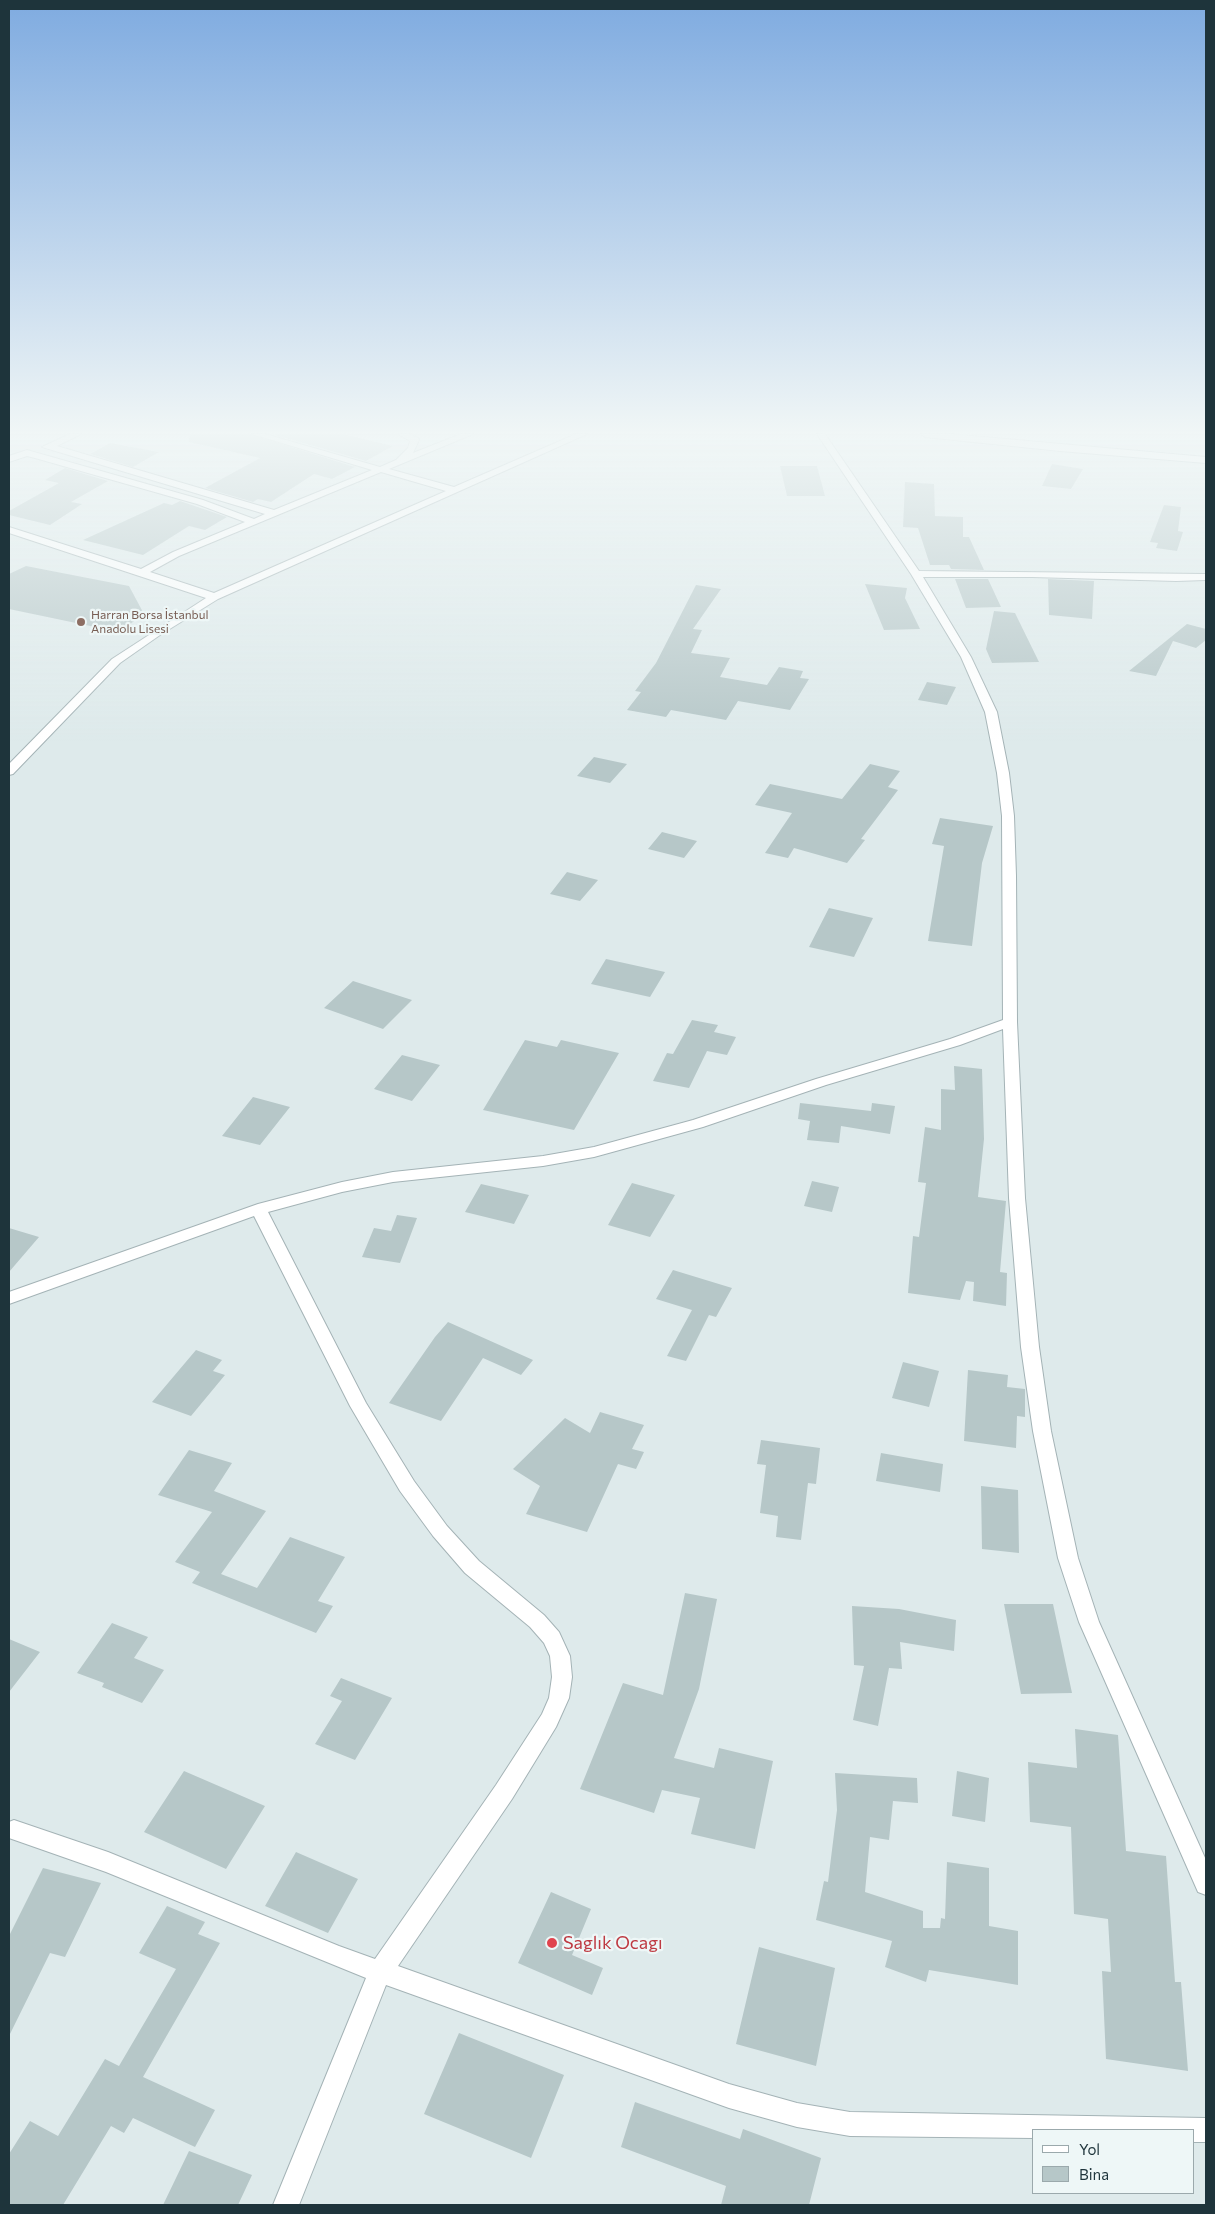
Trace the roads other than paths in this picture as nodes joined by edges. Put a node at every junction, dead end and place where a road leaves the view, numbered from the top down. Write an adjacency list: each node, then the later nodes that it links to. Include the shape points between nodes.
1 (32, 537): 5 (street)
2 (217, 537): 5 (street)
3 (347, 537): 8 (street)
4 (891, 537): 6 (street)
5 (142, 572): 8 (street)
6 (916, 574): 7 (street); 10 (street, via 966,657 985,696 996,732 1008,816)
7 (1206, 577)
8 (214, 597): 9 (street, via 116,661)
9 (9, 771)
10 (1010, 1022): 11 (street, via 698,1124 594,1152 542,1161 393,1177); 14 (street, via 1017,1198 1030,1347 1042,1431 1068,1558 1089,1622)
11 (258, 1209): 12 (street); 15 (street, via 359,1406 407,1486 472,1567 537,1621 552,1638 560,1656 559,1698 549,1720 504,1792)
12 (9, 1298)
13 (14, 1830): 15 (street, via 108,1862)
14 (1206, 1884)
15 (380, 1972): 16 (street, via 729,2096 797,2115 850,2124); 17 (street)
16 (1161, 2129)
17 (286, 2205)

